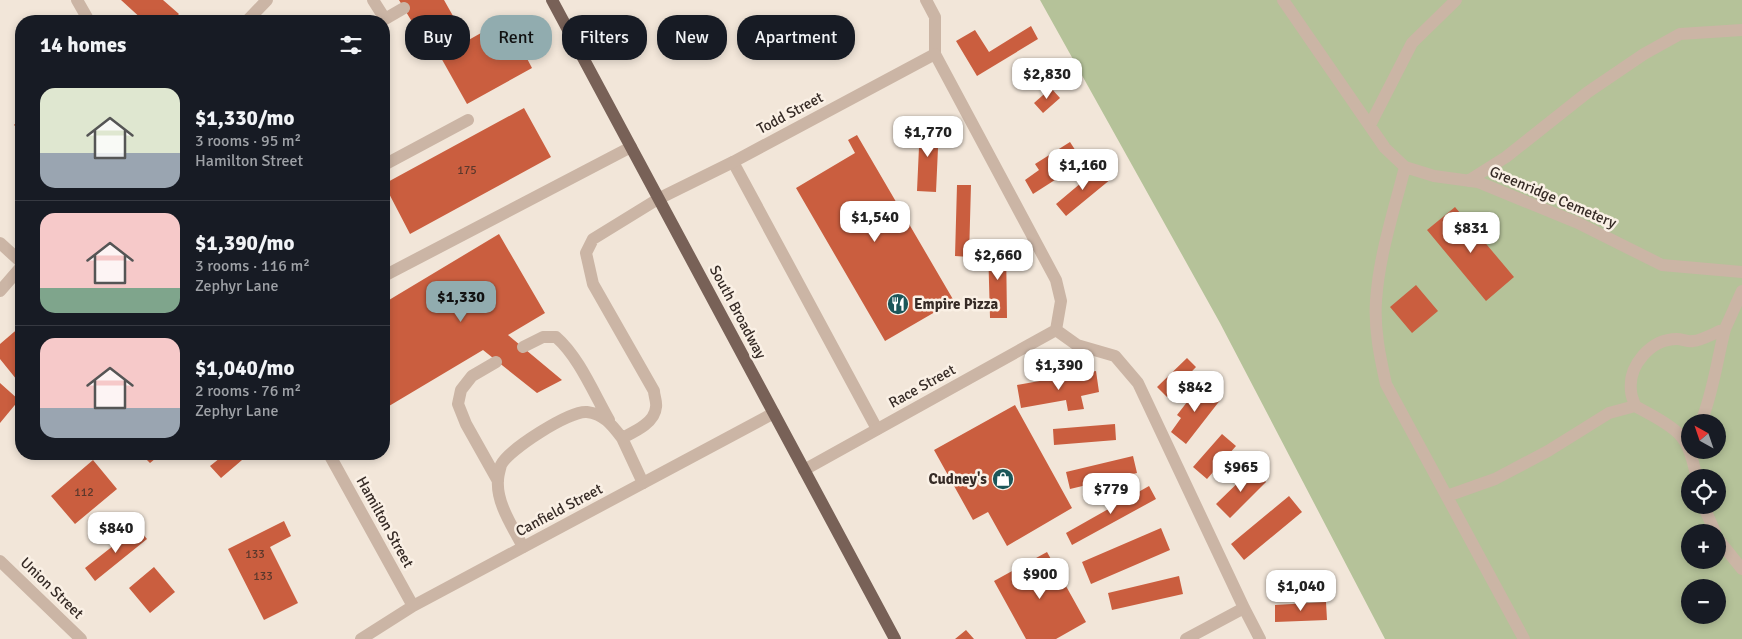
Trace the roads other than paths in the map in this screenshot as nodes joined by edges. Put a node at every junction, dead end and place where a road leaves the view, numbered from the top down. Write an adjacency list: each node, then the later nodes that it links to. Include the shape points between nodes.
1 (77, 0): 9 (street)
2 (267, 0): 10 (street)
3 (373, 0): 11 (street)
4 (552, 0): 17 (main road, South Broadway)
5 (926, 0): 14 (street, via 935,17)
6 (1283, 0): 16 (street, Greenridge Cemetery)
7 (1456, 0): 16 (street, via 1412,43)
8 (404, 8): 12 (street)
9 (86, 15)
10 (253, 15)
11 (382, 15)
12 (390, 16)
13 (1742, 30): 21 (street, via 1680,34 1588,92 1506,157)
14 (935, 54): 19 (street, Todd Street); 31 (street, via 1056,280 1061,301)
15 (468, 120): 18 (street)
16 (1370, 125): 20 (street, Greenridge Cemetery, via 1385,148)
17 (630, 146): 22 (main road, South Broadway); 26 (street)
18 (390, 162)
19 (733, 162): 22 (street, Todd Street); 38 (street)
20 (1405, 167): 21 (street, Greenridge Cemetery); 45 (street, via 1382,256 1376,302 1377,341 1386,384)
21 (1468, 181): 25 (street, Greenridge Cemetery, via 1478,182 1578,223 1662,265)
22 (658, 199): 35 (main road, South Broadway); 40 (street, Todd Street, via 592,239 586,253 593,284 654,391 656,407 652,418)
23 (0, 243): 24 (street)
24 (15, 257)
25 (1742, 272)
26 (390, 273)
27 (15, 274): 28 (street)
28 (0, 291)
29 (1742, 291): 30 (street)
30 (1725, 329): 34 (street, via 1693,341 1662,342 1648,350 1638,361 1632,376); 36 (street)
31 (1056, 330): 38 (street, Race Street); 51 (street, via 1077,345 1115,356 1138,383)
32 (523, 347): 37 (street, via 542,337 556,337 565,345)
33 (496, 362): 43 (street, via 472,376 461,390 458,404)
34 (1635, 406): 39 (street); 45 (street, via 1609,413 1495,479)
35 (774, 413): 42 (main road, South Broadway); 44 (street, Canfield Street)
36 (1704, 414)
37 (611, 424): 40 (street); 43 (street, via 600,415 584,412 565,418 514,449 502,464)
38 (877, 429): 42 (street, Race Street)
39 (1681, 437)
40 (622, 438): 44 (street)
41 (332, 460): 50 (street, Hamilton Street)
42 (804, 470): 54 (main road, South Broadway)
43 (498, 481): 46 (street, via 500,500)
44 (643, 483): 46 (street, Canfield Street)
45 (1447, 496): 57 (street)
46 (523, 547): 50 (street, Canfield Street)
47 (1726, 549): 49 (street)
48 (0, 561): 52 (street, Union Street)
49 (1742, 569)
50 (413, 606): 53 (street, Canfield Street)
51 (1244, 608): 55 (street); 56 (street)
52 (81, 639)
53 (361, 639)
54 (895, 639)
55 (1186, 639)
56 (1260, 639)
57 (1524, 639)

